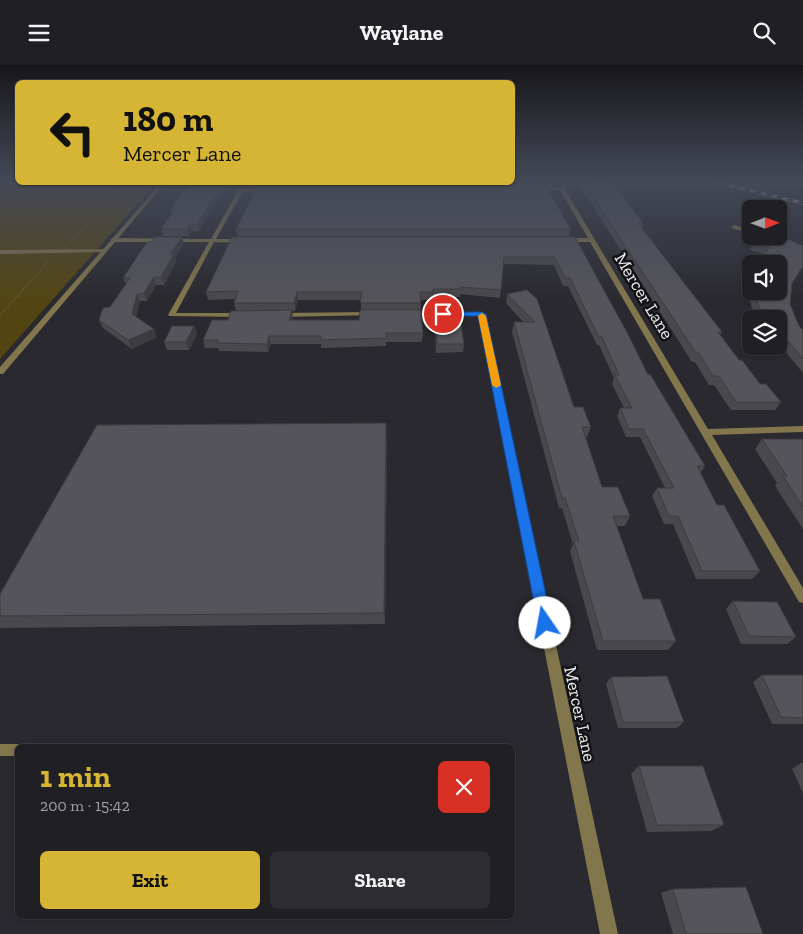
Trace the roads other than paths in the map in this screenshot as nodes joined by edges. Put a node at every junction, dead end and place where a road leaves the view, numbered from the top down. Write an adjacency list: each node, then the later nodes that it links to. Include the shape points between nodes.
1 (131, 220): 6 (street)
2 (225, 220): 9 (street)
3 (580, 220): 8 (street, Mercer Lane)
4 (734, 227): 5 (street)
5 (742, 229)
6 (113, 240): 9 (street); 11 (street)
7 (553, 240): 8 (street)
8 (592, 240): 19 (street, Mercer Lane)
9 (213, 241): 10 (street); 15 (street, via 171,315)
10 (251, 241)
11 (104, 251): 12 (lane); 17 (street)
12 (0, 252)
13 (385, 314): 16 (street)
14 (394, 314): 23 (street, Mercer Lane, via 482,314)
15 (249, 315)
16 (268, 315)
17 (0, 372)
18 (803, 429): 19 (street)
19 (706, 432): 20 (street, Mercer Lane)
20 (803, 598)
21 (0, 750): 22 (lane)
22 (15, 750)
23 (609, 934)

